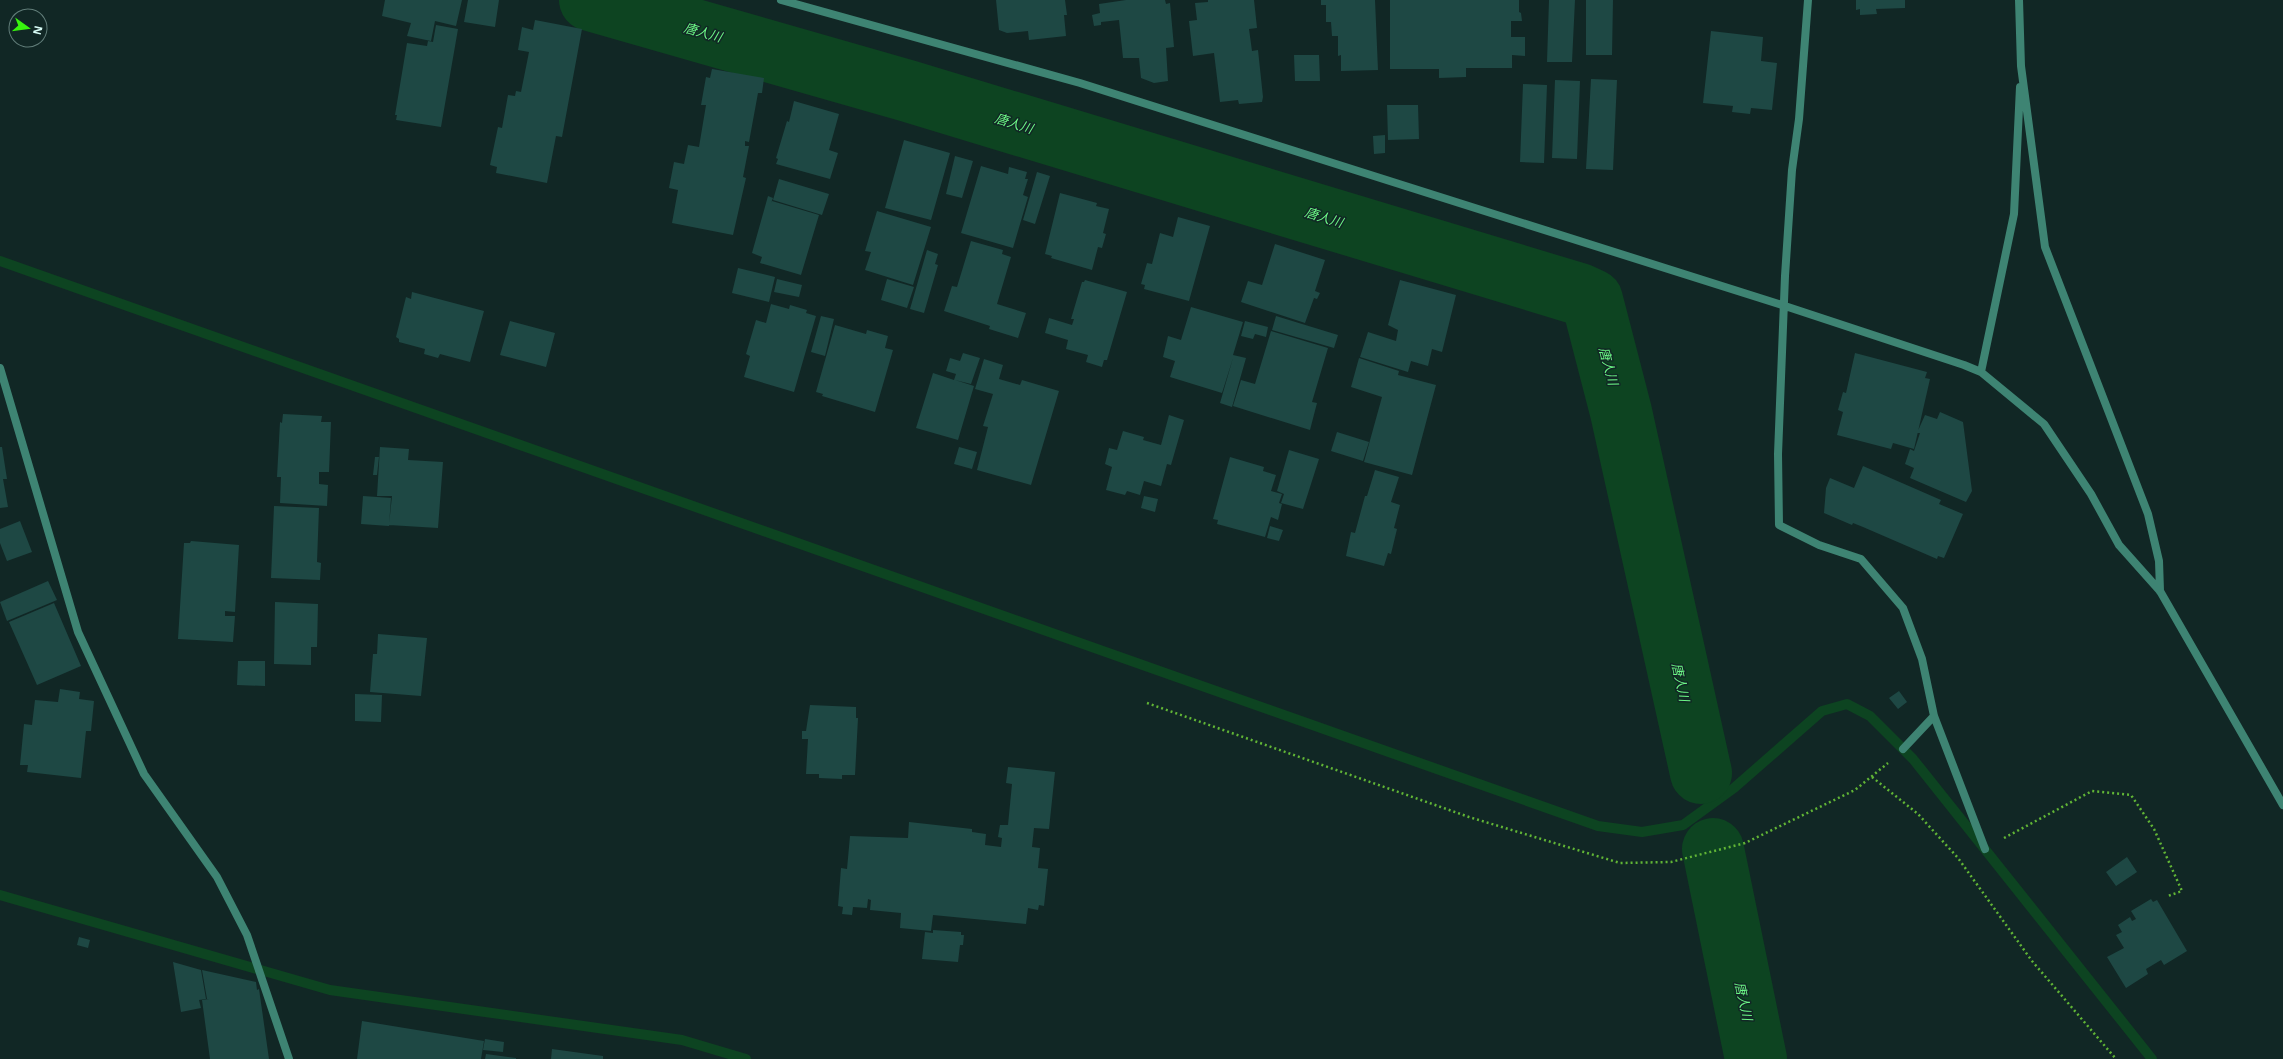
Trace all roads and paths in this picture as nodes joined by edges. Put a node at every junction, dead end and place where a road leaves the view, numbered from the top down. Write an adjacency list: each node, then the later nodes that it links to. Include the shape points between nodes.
1 (781, 0): 5 (street, via 1080,83)
2 (1808, 0): 5 (street, via 1799,119 1792,170)
3 (2019, 0): 4 (street)
4 (2021, 66): 7 (street, via 2014,214); 8 (street, via 2046,247 2148,514 2159,561)
5 (1785, 306): 7 (street, via 1964,364); 10 (street, via 1778,454 1779,525 1819,545 1861,559 1902,608 1922,659)
6 (0, 368): 17 (street, via 78,632 144,774 217,877 247,935)
7 (1981, 372): 8 (street, via 2044,424 2091,494 2118,545)
8 (2160, 591): 13 (street)
9 (1147, 703): 12 (path, via 1469,817 1620,863 1672,862 1745,843 1855,790)
10 (1934, 716): 11 (street); 14 (street)
11 (1903, 749): 12 (path)
12 (1872, 777): 15 (path, via 1918,814)
13 (2283, 805)
14 (1984, 849): 15 (path); 16 (path, via 2092,791 2131,795 2154,829 2182,891)
15 (1958, 858): 18 (path, via 2032,961)
16 (2168, 896)
17 (289, 1059)
18 (2116, 1059)

